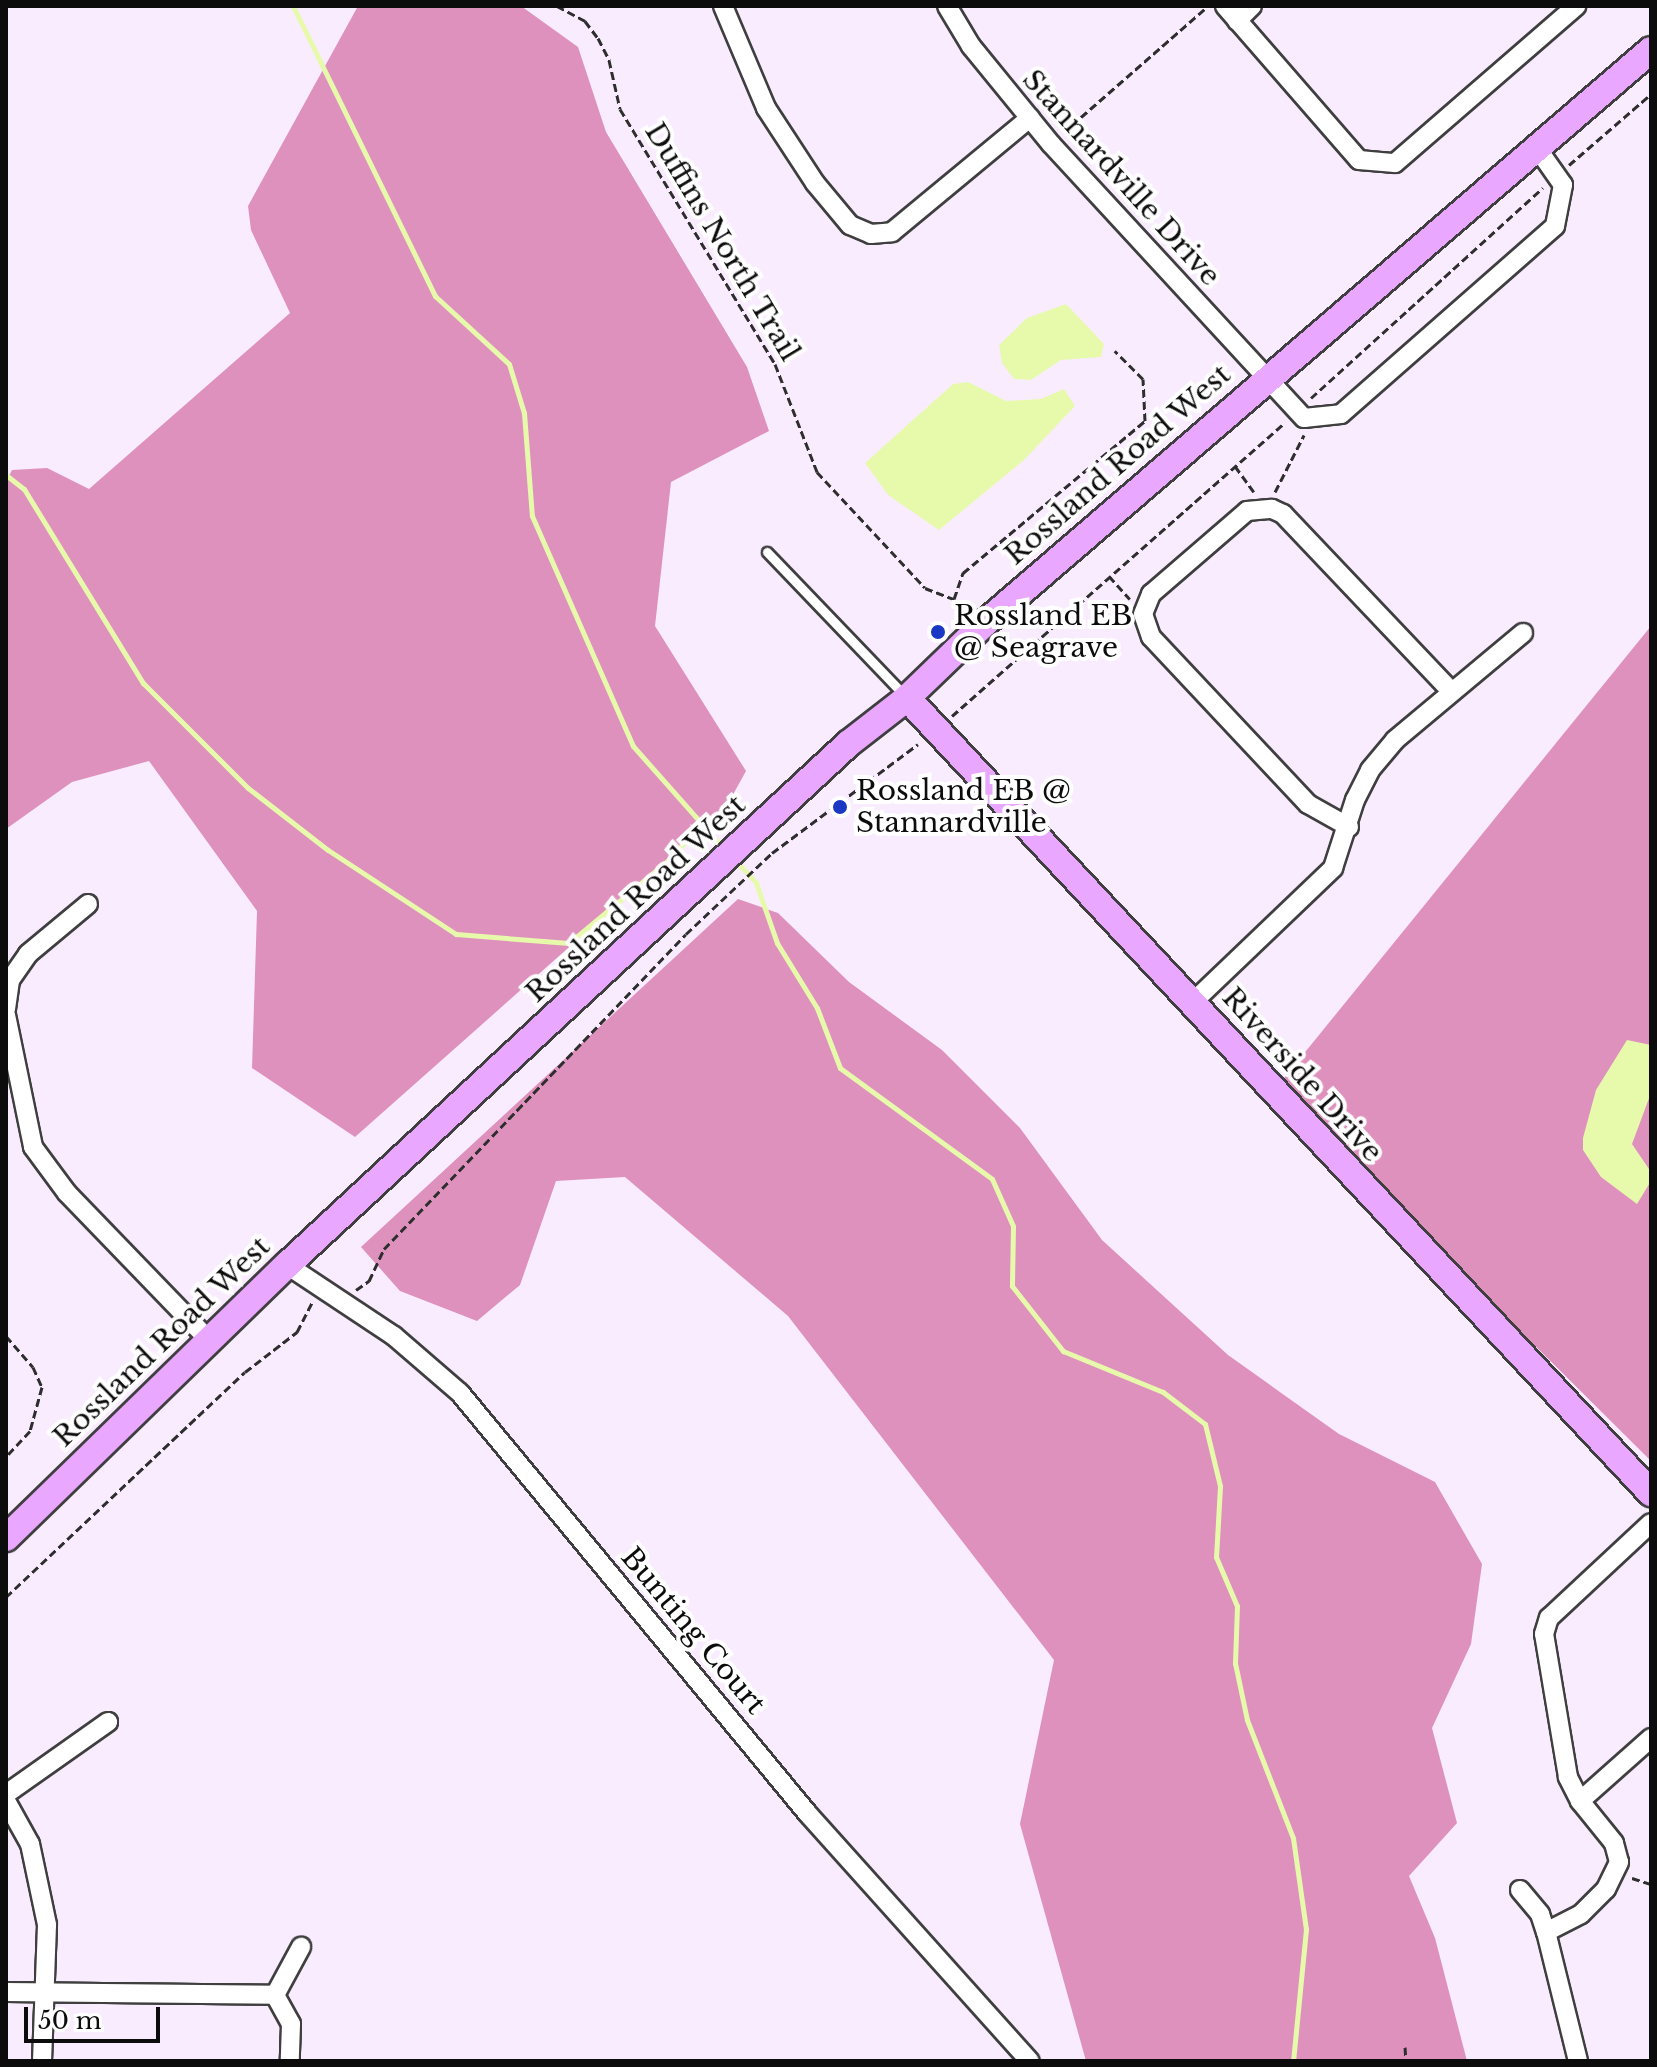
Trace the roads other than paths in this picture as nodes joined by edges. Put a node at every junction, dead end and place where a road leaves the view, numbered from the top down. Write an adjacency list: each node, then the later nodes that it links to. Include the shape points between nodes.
1 (723, 6): 7 (street, via 766,108 824,194 850,225 871,234 892,232)
2 (947, 6): 7 (street, Stannardville Drive, via 971,46)
3 (1252, 6): 5 (street)
4 (1576, 6): 5 (street, via 1395,163 1359,160)
5 (1231, 13)
6 (1651, 50): 8 (main road, Rossland Road West)
7 (1030, 118): 9 (street, Stannardville Drive)
8 (1537, 148): 9 (main road, Rossland Road West); 9 (street, Rossland Road West, via 1563,185 1555,226 1341,414 1296,413)
9 (1264, 380): 13 (main road, Rossland Road West, via 986,622)
10 (767, 552): 13 (lane)
11 (1523, 633): 12 (street)
12 (1451, 691): 14 (street, via 1370,770); 14 (street, via 1283,514 1267,508 1247,511 1151,594 1143,614 1146,628 1308,804)
13 (907, 698): 16 (main road, Riverside Drive); 19 (main road, Rossland Road West, via 848,744)
14 (1349, 827): 16 (street, via 1333,868)
15 (88, 904): 17 (street, via 28,954 10,980)
16 (1193, 1002): 21 (main road, Riverside Drive)
17 (6, 1009)
18 (6, 1015): 20 (street, via 33,1147 67,1193)
19 (287, 1265): 20 (main road, Rossland Road West); 37 (street, Bunting Court, via 394,1336 460,1393 808,1814)
20 (209, 1340): 23 (main road, Rossland Road West)
21 (1651, 1493)
22 (1651, 1523): 28 (street, via 1549,1618 1544,1634 1568,1777)
23 (6, 1538)
24 (108, 1722): 26 (street)
25 (1651, 1738): 28 (street)
26 (6, 1794)
27 (6, 1801): 33 (street, via 30,1844 47,1925)
28 (1580, 1801): 30 (street, via 1614,1843 1618,1873 1581,1914)
29 (1520, 1890): 30 (street, via 1540,1914)
30 (1546, 1932): 38 (street)
31 (301, 1947): 34 (street)
32 (6, 1992): 33 (street)
33 (44, 1993): 34 (street); 35 (street)
34 (275, 1995): 36 (street, via 291,2024)
35 (42, 2061)
36 (290, 2061)
37 (1030, 2061)
38 (1578, 2061)

